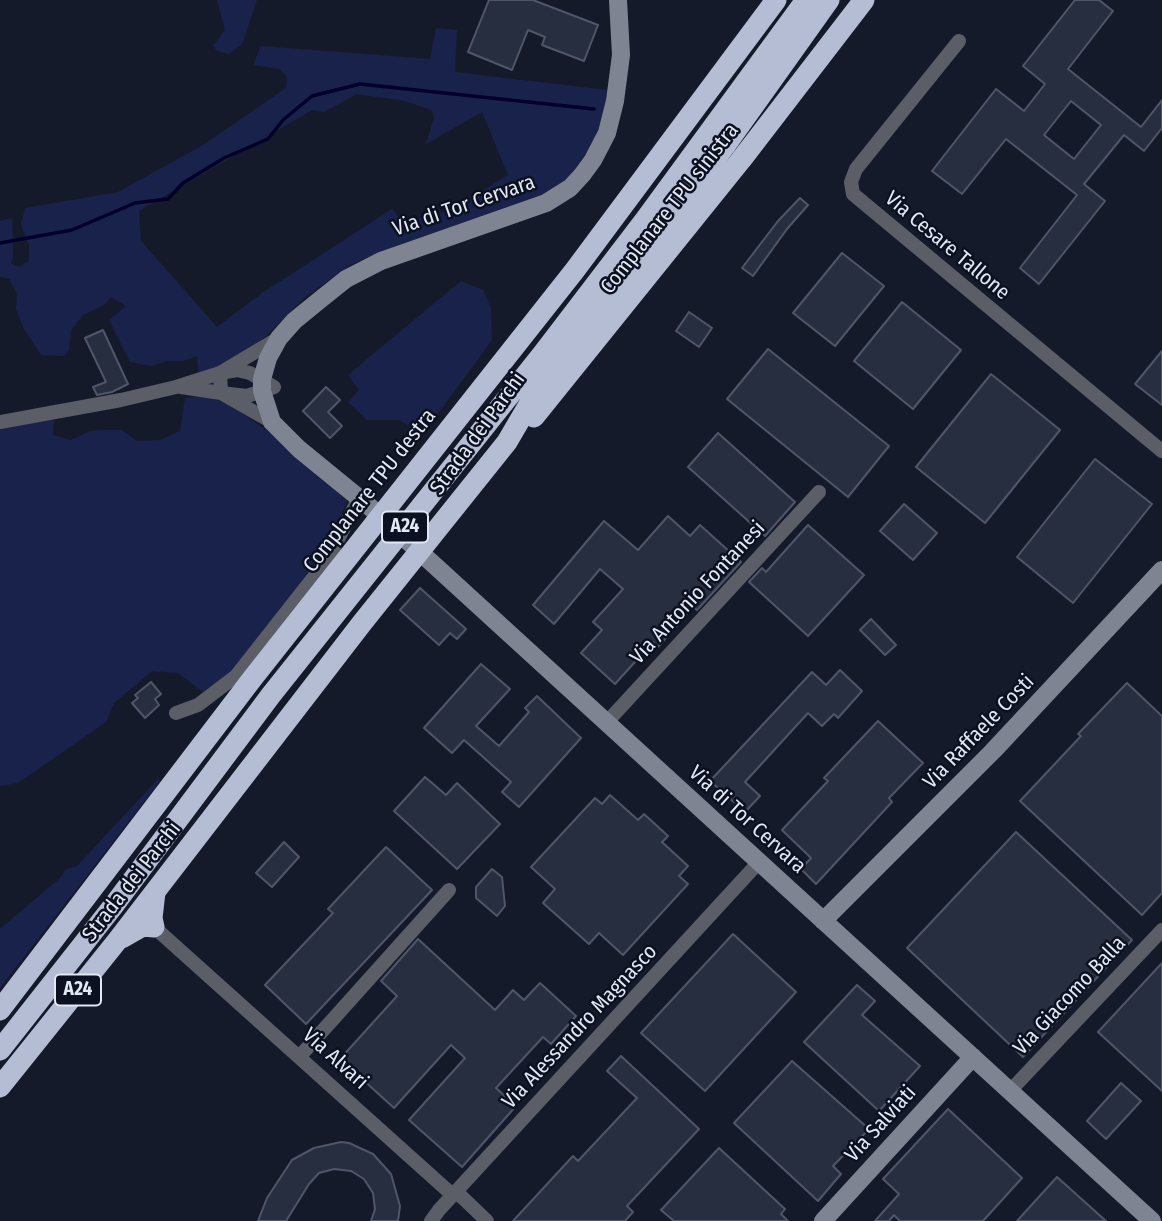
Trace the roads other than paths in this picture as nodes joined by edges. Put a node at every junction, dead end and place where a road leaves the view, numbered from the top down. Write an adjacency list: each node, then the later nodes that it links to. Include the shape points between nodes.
1 (618, 0): 9 (street, Via di Tor Cervara, via 621,55 610,124 593,160 570,188 535,208 381,261 346,279)
2 (806, 0): 33 (highway, Strada dei Parchi / A24, via 544,352 271,695)
3 (829, 0): 17 (highway, Strada dei Parchi / A24, via 725,146 531,401)
4 (864, 0): 7 (highway, Complanare TPU sinistra)
5 (876, 0): 7 (highway)
6 (774, 2): 32 (highway, Complanare TPU destra, via 575,270)
7 (847, 23): 17 (highway, Complanare TPU sinistra, via 543,410)
8 (959, 41): 18 (street, Via Cesare Tallone, via 856,169 853,194)
9 (311, 307): 10 (street, Via di Tor Cervara); 12 (street, Via di Tor Cervara)
10 (279, 338): 11 (street); 12 (street, Via di Tor Cervara, via 268,358)
11 (220, 373): 12 (street, via 237,370); 13 (street); 14 (street)
12 (266, 386): 14 (street, via 247,396); 16 (street, Via di Tor Cervara); 19 (street, Via di Tor Cervara)
13 (176, 387): 14 (street); 15 (street)
14 (221, 393): 16 (street)
15 (0, 422)
16 (272, 422): 19 (street, Via di Tor Cervara)
17 (507, 442): 27 (highway, Strada dei Parchi / A24)
18 (1162, 451)
19 (310, 456): 21 (street, Via di Tor Cervara)
20 (819, 492): 24 (street, Via Antonio Fontanesi)
21 (364, 502): 23 (street, via 328,559 236,676 198,705); 24 (street, Via di Tor Cervara)
22 (1162, 570): 28 (street, Via Raffaele Costi, via 993,751)
23 (176, 713)
24 (607, 722): 25 (street, Via di Tor Cervara)
25 (759, 862): 28 (street, Via di Tor Cervara); 38 (street, Via Alessandro Magnasco)
26 (449, 890): 34 (street)
27 (155, 892): 29 (highway); 31 (highway, Strada dei Parchi / A24)
28 (823, 920): 35 (street, Via di Tor Cervara)
29 (154, 927): 31 (highway, via 131,930); 34 (street, Via Alvari)
30 (1162, 930): 37 (street, Via Giacomo Balla)
31 (117, 941): 36 (highway, Strada dei Parchi / A24)
32 (0, 1010)
33 (0, 1050)
34 (300, 1055): 38 (street, Via Alvari)
35 (973, 1057): 37 (street, Via di Tor Cervara); 41 (street, Via Salviati)
36 (0, 1087)
37 (1010, 1091): 42 (street, Via di Tor Cervara)
38 (455, 1194): 39 (street, Via Alessandro Magnasco); 40 (street, Via Alvari)
39 (431, 1221)
40 (487, 1221)
41 (823, 1221)
42 (1152, 1221)

